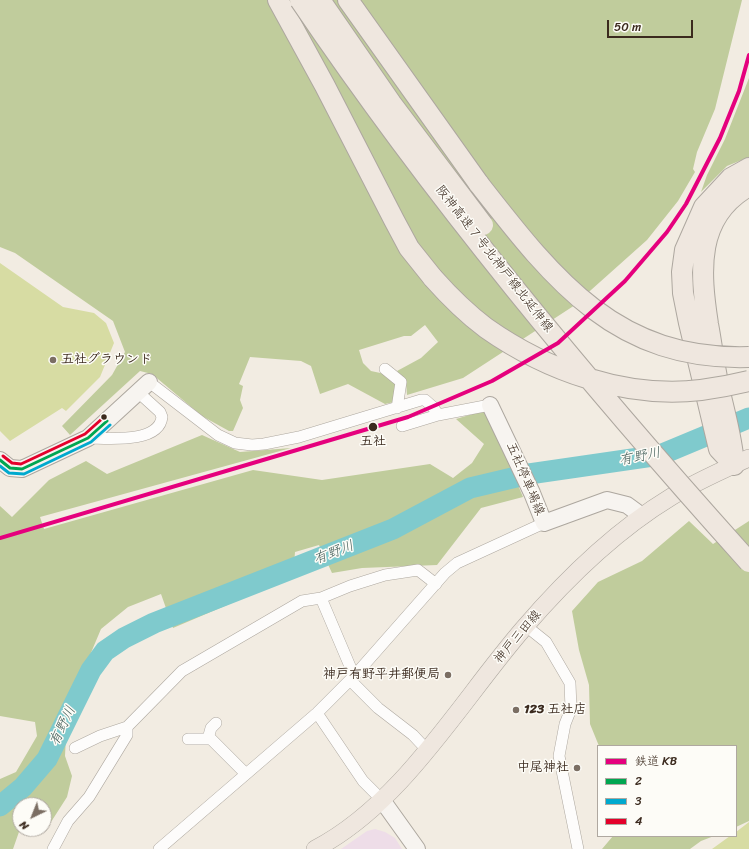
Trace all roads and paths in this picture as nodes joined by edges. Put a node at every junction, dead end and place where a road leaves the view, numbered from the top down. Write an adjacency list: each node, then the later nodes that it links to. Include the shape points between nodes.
1 (278, 0): 9 (highway, bridge, via 410,248 432,278 485,327 547,362 599,382 636,389 674,391 700,390)
2 (300, 0): 22 (highway, 阪神高速７号北神戸線北延伸線, bridge, via 347,67 497,264 625,420)
3 (320, 0): 21 (highway, 阪神高速７号北神戸線北延伸線, bridge, via 391,103 577,347)
4 (348, 0): 7 (highway, bridge, via 479,184 550,271 576,296 605,318 637,337 665,347 709,356)
5 (749, 168): 11 (highway, via 731,178 704,207 685,250 683,293)
6 (749, 186): 11 (highway, via 735,195 718,214 707,238 703,261)
7 (749, 357)
8 (385, 369): 13 (street, via 401,382)
9 (749, 381)
10 (144, 387): 13 (street, via 218,436 243,444 264,444 300,437); 16 (main road); 16 (street, via 162,417 158,427 132,438)
11 (713, 396): 18 (highway, via 726,447)
12 (490, 405): 14 (street); 20 (main road, 五社停車場線, via 510,443)
13 (397, 408): 14 (street, via 425,400 433,406)
14 (438, 415): 15 (street)
15 (402, 426)
16 (88, 438): 17 (main road, via 22,470 10,468)
17 (0, 460)
18 (742, 461): 19 (main road, 神戸三田線, via 672,496)
19 (642, 516): 20 (main road, 五社停車場線, via 627,505 607,500); 25 (main road, 神戸三田線, via 595,554)
20 (544, 523): 23 (street, via 457,563)
21 (749, 542)
22 (749, 562)
23 (436, 584): 24 (street, via 418,570 404,571 350,586); 26 (street)
24 (321, 598): 26 (street); 29 (street, via 302,601 182,671)
25 (524, 628): 33 (main road, 神戸三田線); 40 (street, via 531,630 546,642 570,683 570,709 559,756)
26 (353, 677): 27 (street); 33 (street, via 378,708 413,735)
27 (317, 713): 34 (street); 35 (street, via 363,781)
28 (216, 723): 31 (street, via 211,728)
29 (127, 727): 32 (street); 36 (street, via 127,735 90,797 68,821)
30 (188, 739): 31 (street)
31 (208, 739): 34 (street, via 211,739)
32 (75, 748)
33 (427, 750): 35 (main road, 神戸三田線)
34 (246, 774): 37 (street)
35 (382, 800): 38 (main road, 神戸三田線, via 338,835); 39 (main road)
36 (53, 849)
37 (159, 849)
38 (315, 849)
39 (417, 849)
40 (578, 849)

